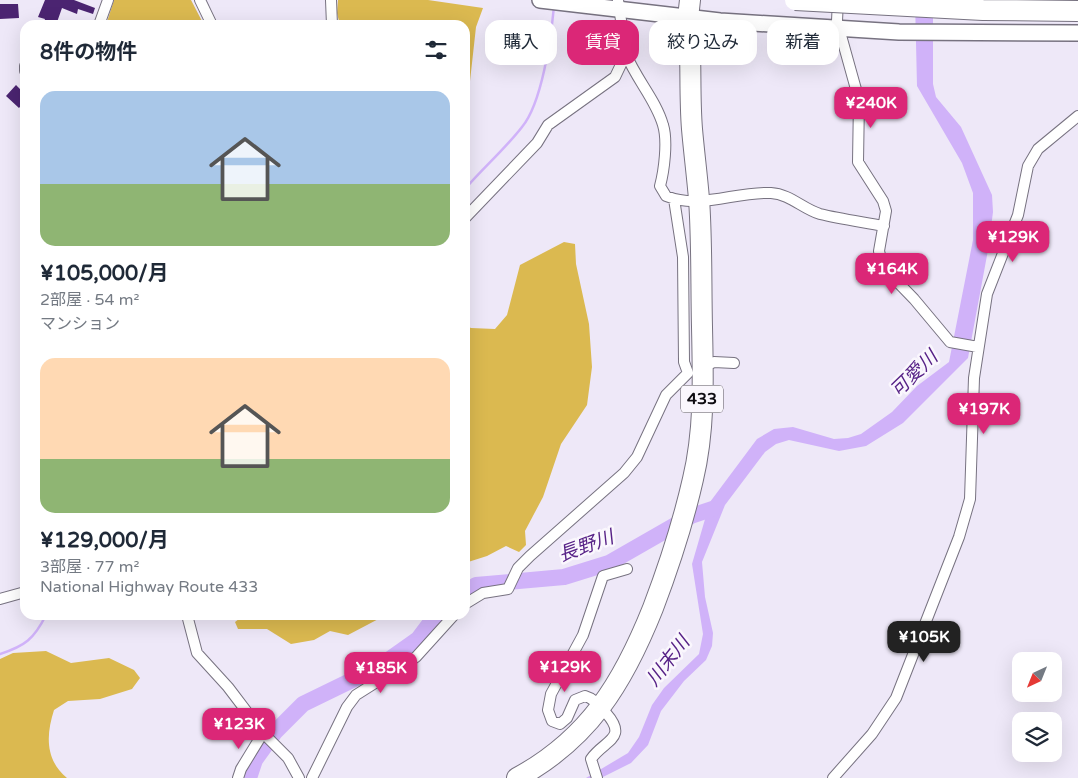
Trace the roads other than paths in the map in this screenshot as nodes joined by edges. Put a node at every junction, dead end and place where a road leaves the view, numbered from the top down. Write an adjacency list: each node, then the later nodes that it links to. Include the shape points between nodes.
1 (108, 0): 10 (street)
2 (200, 0): 11 (street)
3 (331, 0): 12 (street)
4 (540, 0): 7 (street)
5 (795, 0): 9 (highway, bridge, via 983,10)
6 (838, 0): 15 (street)
7 (618, 4): 8 (street); 13 (street)
8 (695, 9): 14 (street); 21 (highway, 433, via 692,127)
9 (1078, 11)
10 (101, 20)
11 (210, 20)
12 (332, 20)
13 (621, 20)
14 (778, 20)
15 (837, 20)
16 (839, 28): 17 (street, via 899,32); 24 (street, via 859,100 858,162 886,206)
17 (1078, 33)
18 (620, 65): 23 (street, via 610,83 548,125 536,143)
19 (630, 65): 22 (street, via 664,127 664,170 660,186 666,196)
20 (1078, 116): 25 (street, via 1038,149 1028,166 1018,215 987,294)
21 (699, 199): 22 (street); 24 (street, via 771,193 786,196 819,214); 27 (highway, 433)
22 (674, 200): 27 (street, via 682,257 684,362)
23 (470, 213)
24 (884, 226): 25 (street, via 880,251 883,267 952,342)
25 (974, 346): 41 (street, via 970,499 959,537 896,698 872,734)
26 (734, 363): 27 (street, via 714,362)
27 (695, 370): 31 (street, via 666,395 637,457 624,473 518,568 508,589 483,593); 34 (highway, 433, via 699,440 694,478 674,549 640,640)
28 (627, 569): 34 (street, via 603,576 583,635 555,685 548,710 552,721 560,724 580,697 592,698)
29 (20, 593): 30 (street)
30 (0, 598)
31 (470, 601)
32 (188, 620): 35 (street, via 197,653)
33 (449, 620): 38 (street, via 416,656 356,695)
34 (601, 708): 39 (highway, 433, via 560,751); 40 (street, via 612,720 616,731 611,741 591,759)
35 (269, 737): 36 (street, via 241,769); 37 (street, via 288,758)
36 (238, 778)
37 (298, 778)
38 (312, 778)
39 (517, 778)
40 (597, 778)
41 (833, 778)

